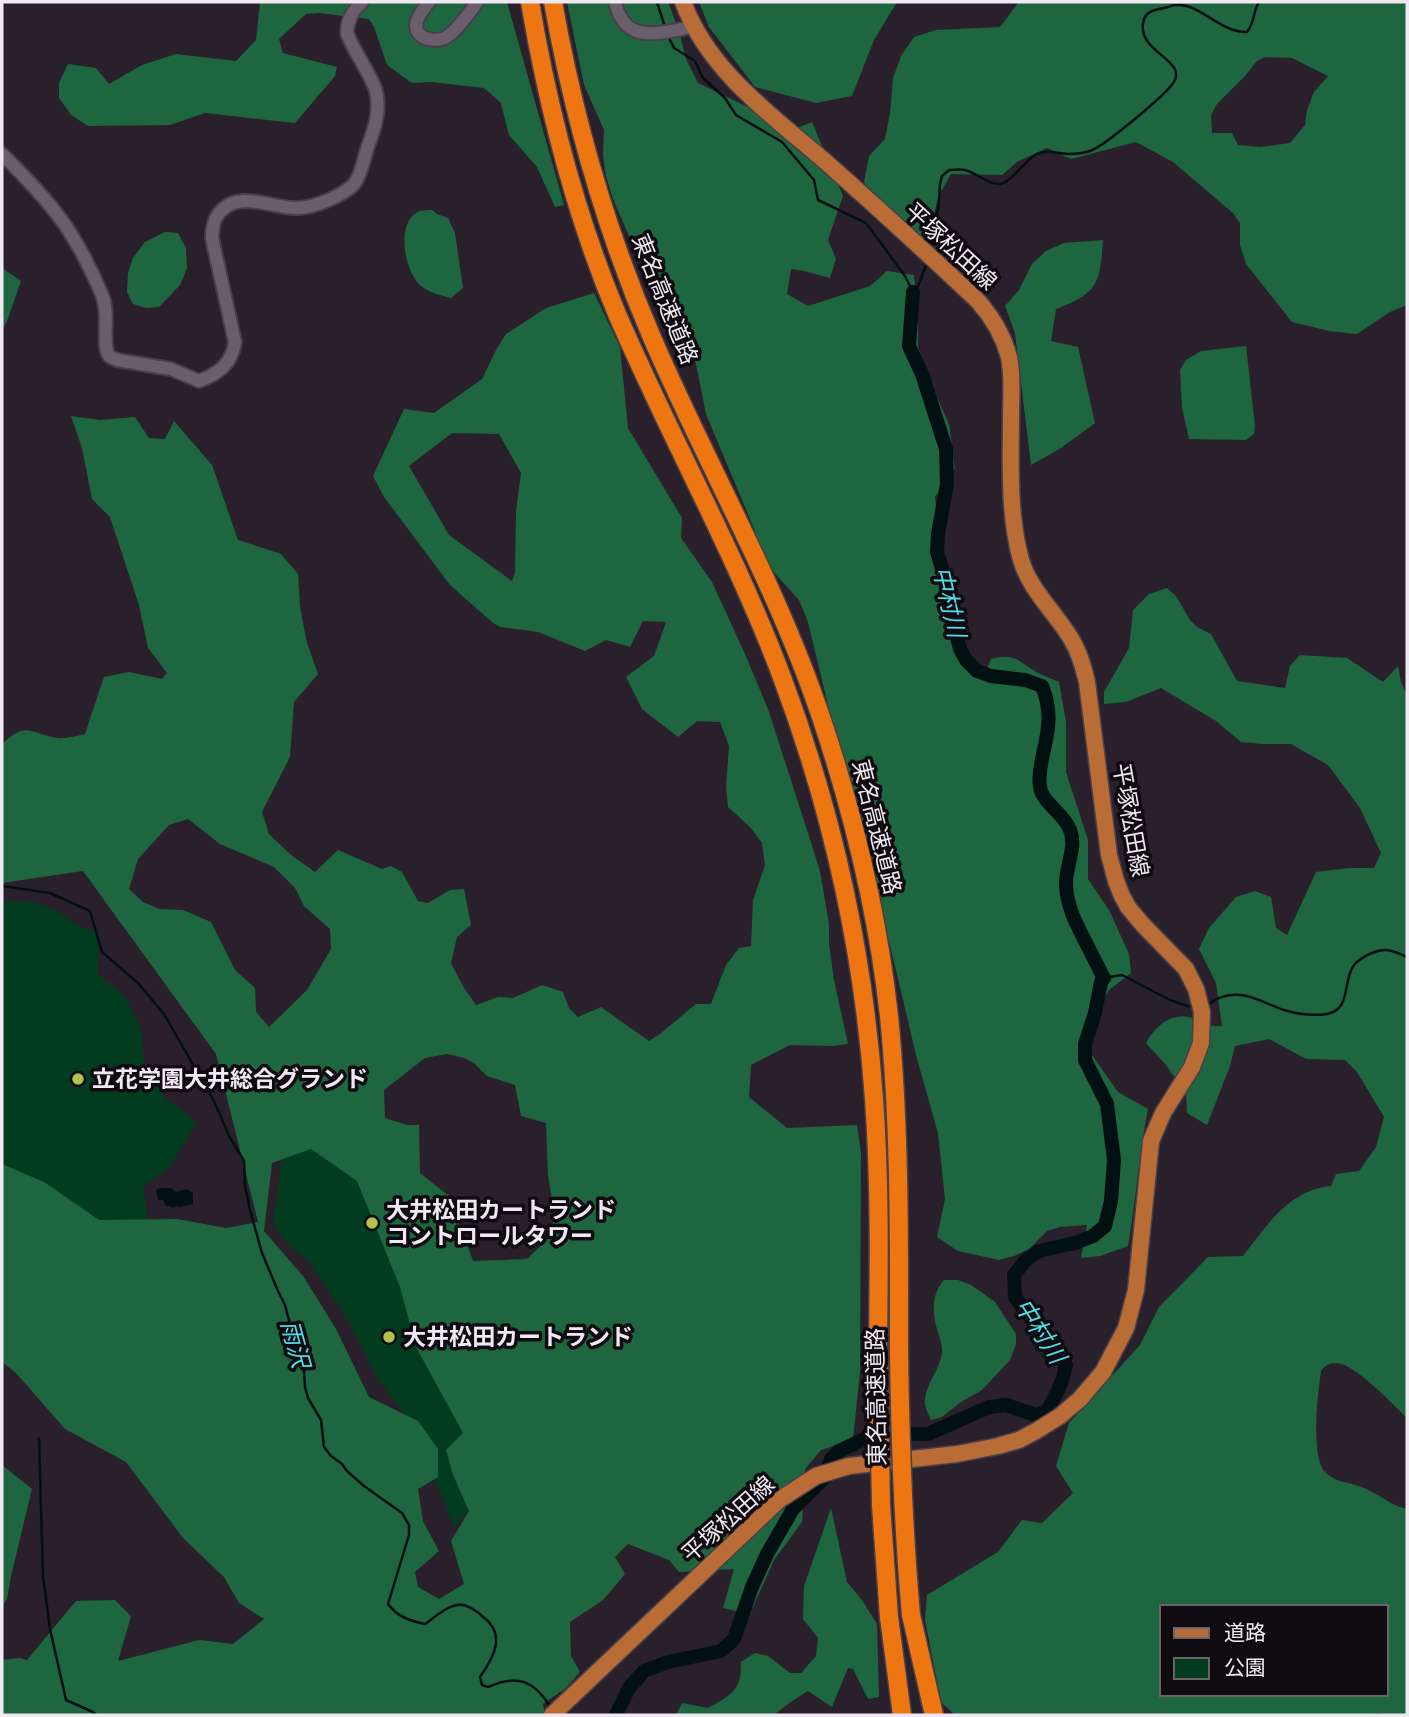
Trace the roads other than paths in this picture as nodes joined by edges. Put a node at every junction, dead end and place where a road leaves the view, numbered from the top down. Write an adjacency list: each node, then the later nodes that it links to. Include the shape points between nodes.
1 (362, 2): 9 (street, via 350,16 347,33 375,90 378,109 355,183 312,206 240,201 217,216 212,238 235,342 229,362 207,378 199,381 171,369 110,357 106,305 83,255 52,208)
2 (429, 2): 3 (street, via 416,25 418,32 431,40 448,37)
3 (477, 2)
4 (530, 2): 12 (highway, 東名高速道路, bridge, via 557,131 595,255 642,371 761,624 827,816 856,950 870,1048 879,1199 881,1505)
5 (553, 2): 10 (highway, 東名高速道路, bridge, via 578,121 618,253 654,343 774,596 822,718 857,841 879,945 895,1095 900,1444)
6 (615, 2): 8 (street, via 623,23 646,35)
7 (683, 2): 8 (main road, 平塚松田線)
8 (690, 27): 11 (main road, 平塚松田線, via 743,91 978,300 1000,331 1012,387 1012,499 1022,562 1032,586 1080,656 1109,855 1119,888 1143,925 1186,970 1202,1012 1201,1043 1151,1140 1136,1290 1126,1328 1103,1372 1080,1399 1019,1440 977,1450 849,1466 816,1476 779,1500)
9 (2, 154)
10 (911, 1615): 13 (highway, 東名高速道路); 14 (highway)
11 (552, 1715)
12 (902, 1715)
13 (925, 1715)
14 (934, 1715)

